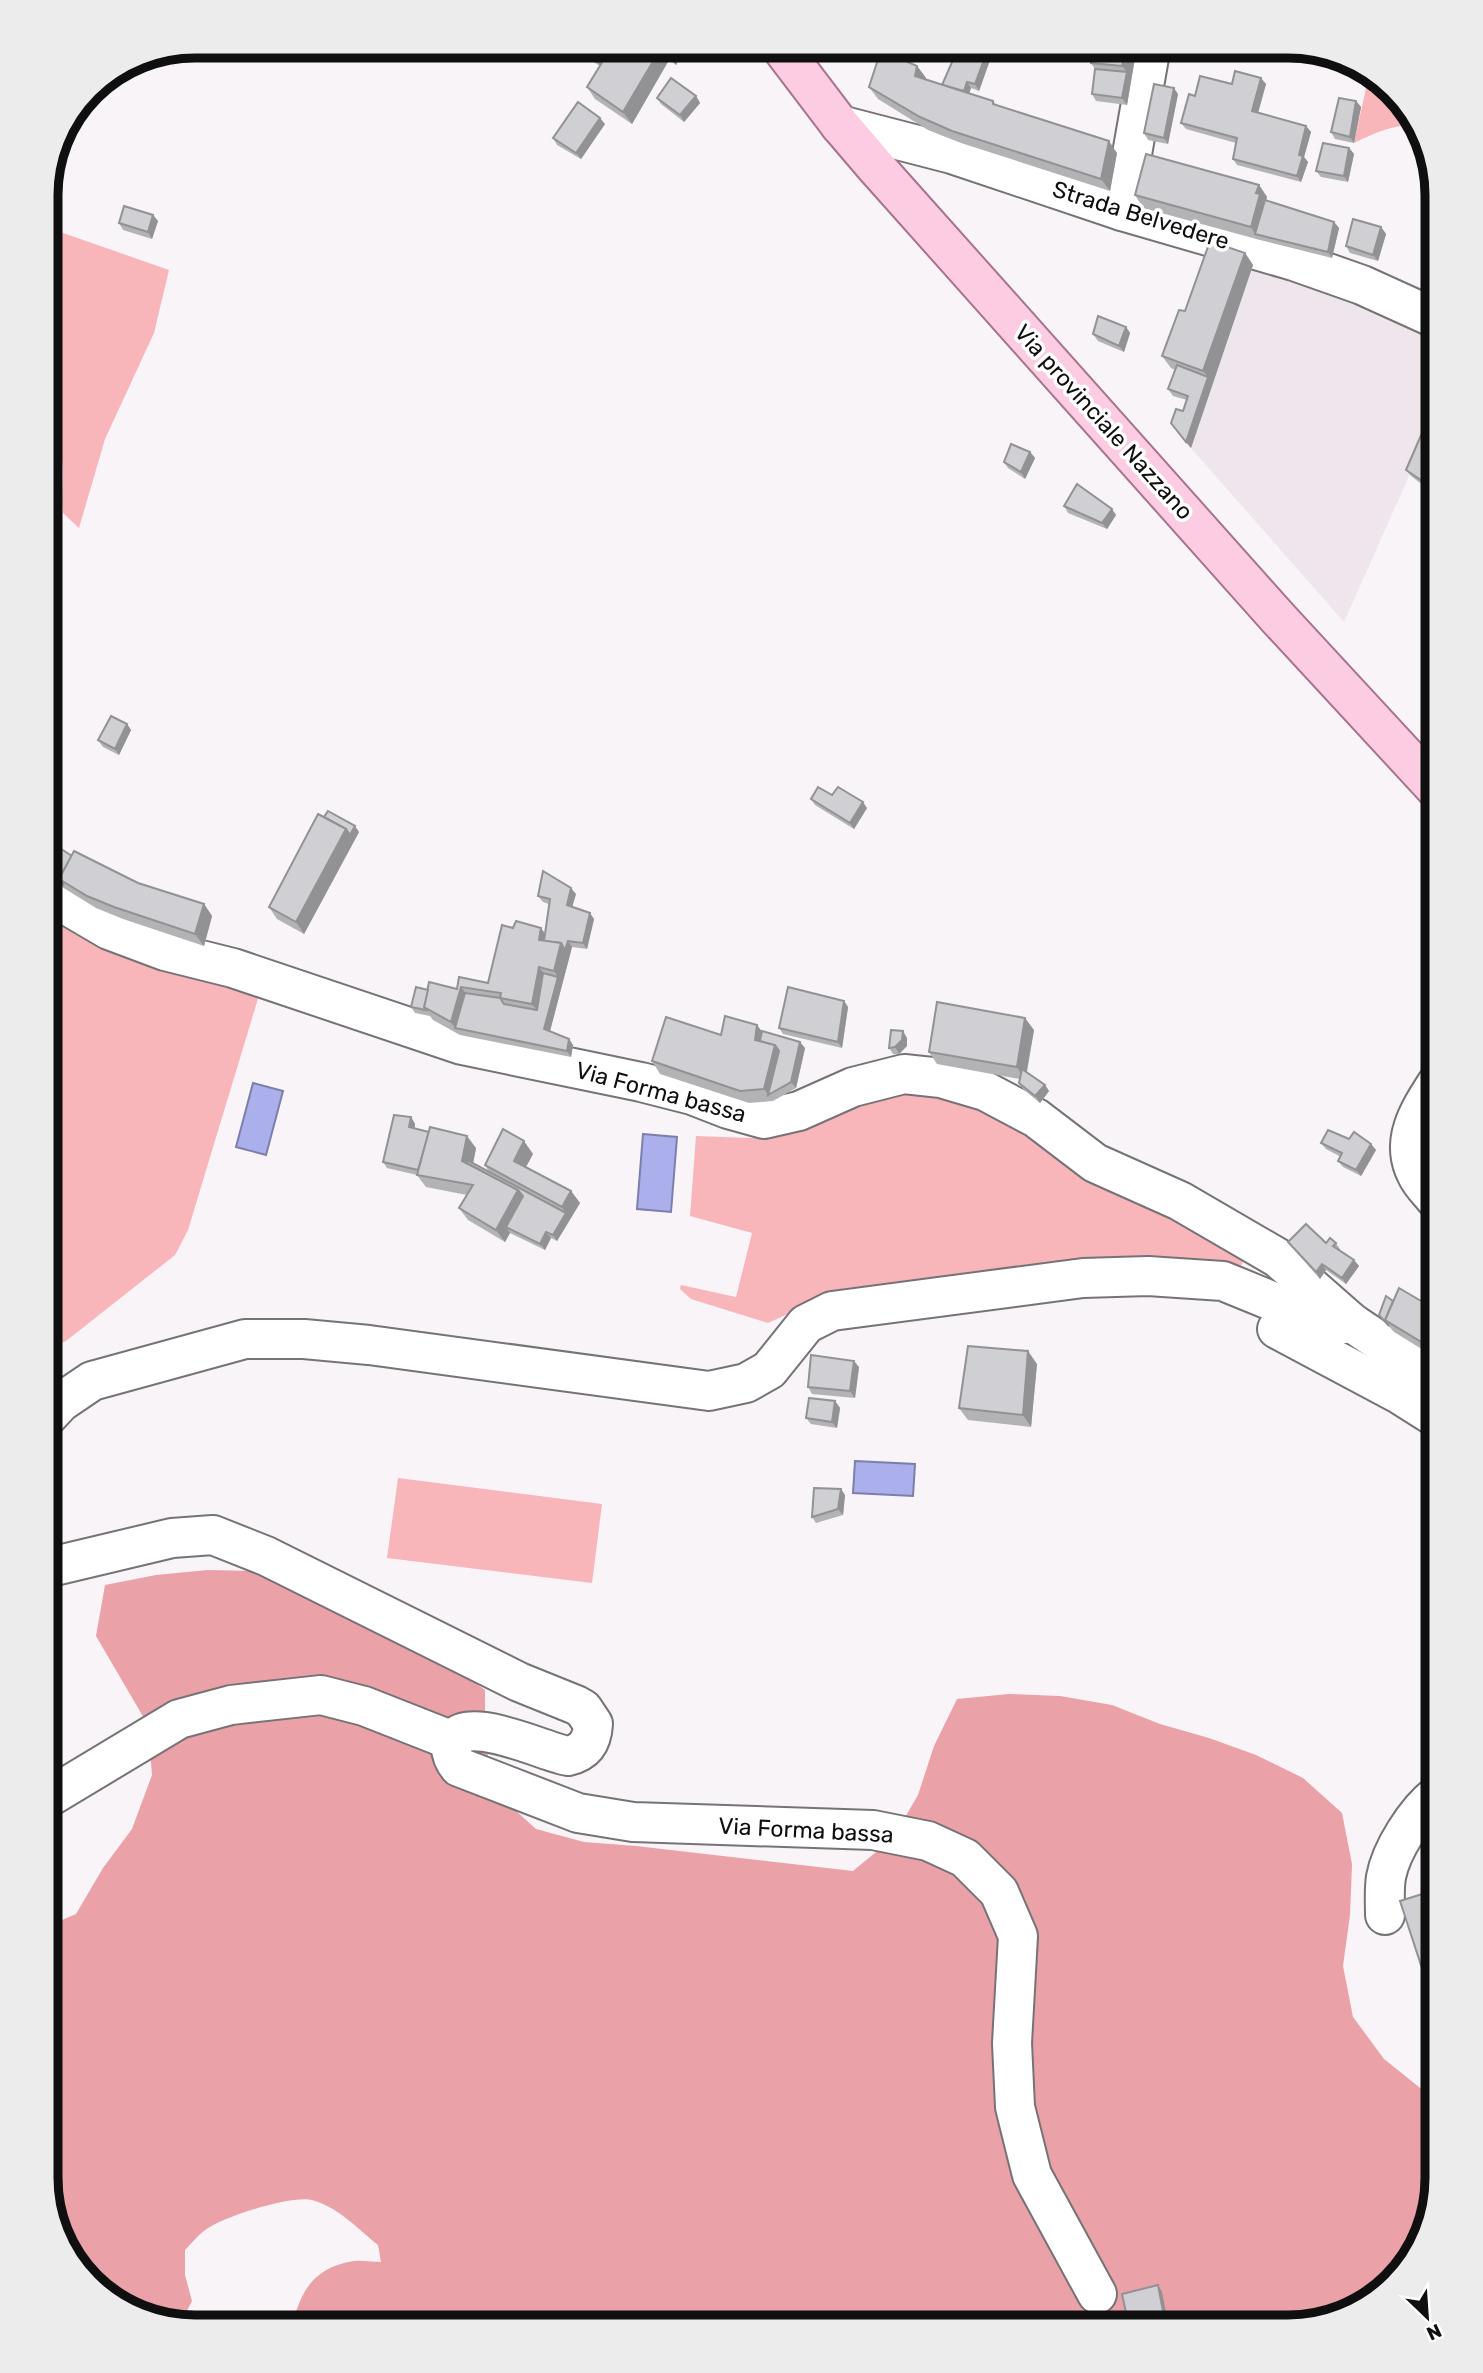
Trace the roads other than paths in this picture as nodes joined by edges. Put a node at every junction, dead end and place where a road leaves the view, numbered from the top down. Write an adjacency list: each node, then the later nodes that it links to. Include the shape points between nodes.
1 (789, 58): 3 (main road, Via provinciale Nazzano)
2 (1149, 58): 4 (street)
3 (840, 125): 4 (street, Strada Belvedere, via 951,154); 6 (main road, Via provinciale Nazzano)
4 (1122, 211): 5 (street, Strada Belvedere, via 1293,261)
5 (1425, 314)
6 (1425, 777)
7 (58, 900): 11 (street, Via Forma bassa, via 110,930 165,951 233,968 462,1045 641,1082 764,1119 904,1074 941,1078 985,1091 1036,1118 1094,1163 1180,1201 1278,1258)
8 (1425, 1103): 9 (street, via 1410,1133 1409,1152)
9 (1425, 1186)
10 (1251, 1293): 11 (street, via 1323,1327); 13 (street, via 1223,1281 1148,1276 1083,1278 860,1305 832,1311 806,1324 769,1370 746,1383 709,1391 369,1345 245,1339 92,1381); 14 (street, via 1258,1311 1283,1333)
11 (1352, 1323): 12 (street, Via Forma bassa)
12 (1425, 1372)
13 (58, 1405)
14 (1425, 1410)
15 (58, 1565): 16 (street, via 172,1538 213,1535 576,1705 593,1724 590,1742 568,1756 470,1730)
16 (453, 1741): 17 (street, via 364,1706 321,1695 231,1704 179,1719); 20 (street, Via Forma bassa, via 452,1755 459,1767 578,1812 633,1822 873,1830 928,1841 965,1858 999,1892 1018,1936 1012,2043 1015,2107 1032,2175)
17 (58, 1792)
18 (1425, 1808): 19 (street, via 1399,1843 1387,1876)
19 (1385, 1915)
20 (1097, 2294)

